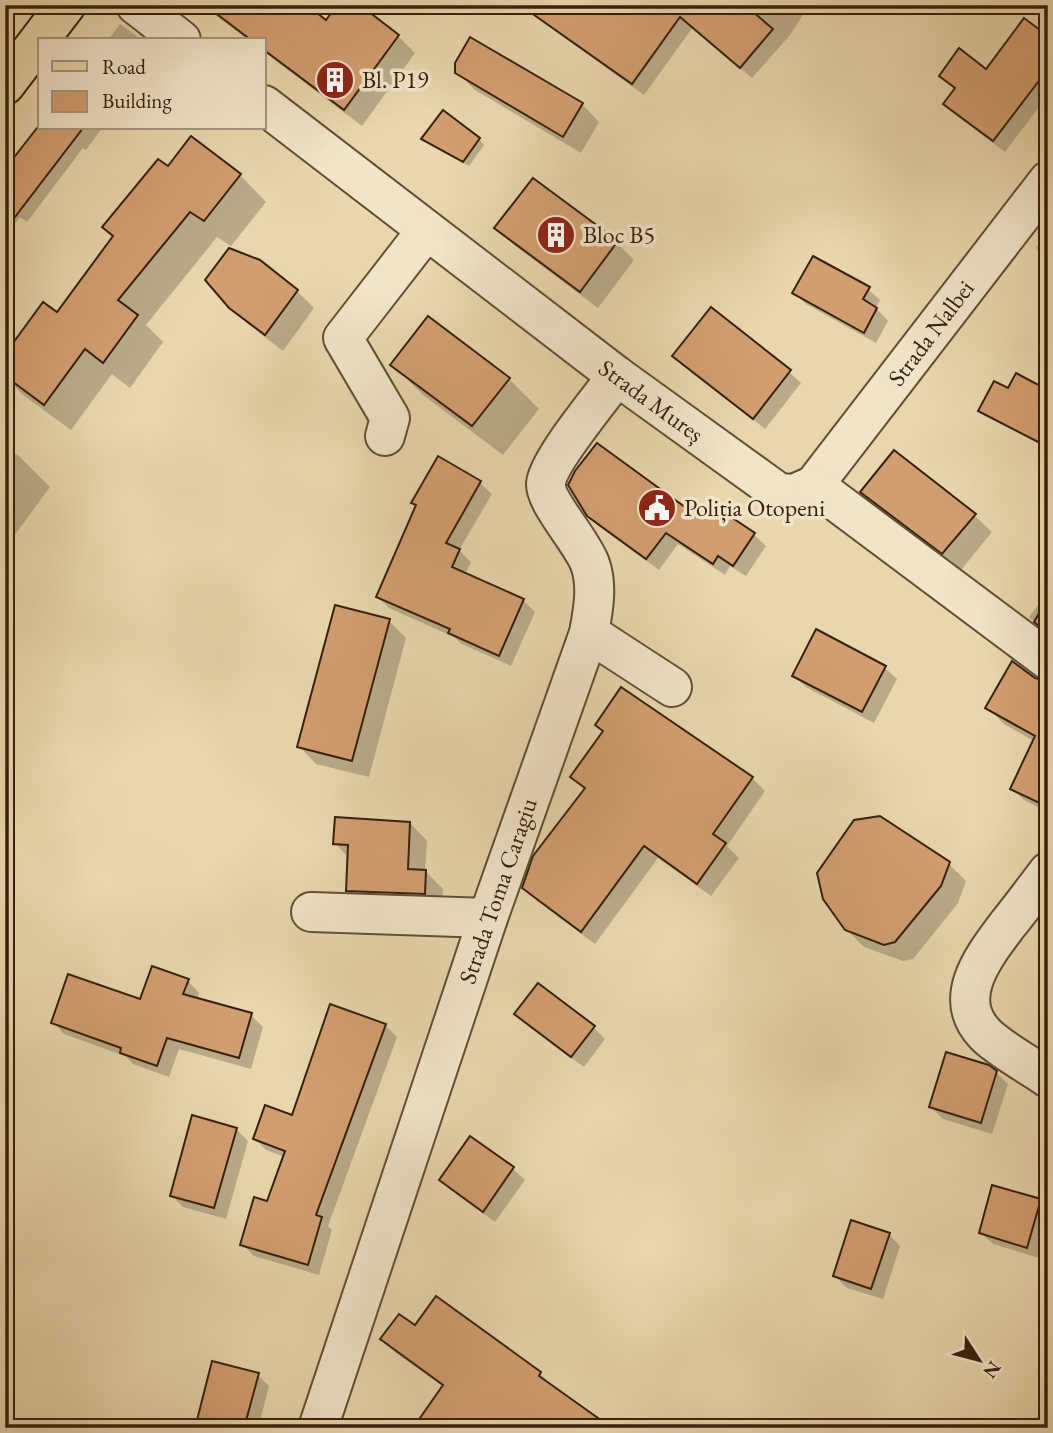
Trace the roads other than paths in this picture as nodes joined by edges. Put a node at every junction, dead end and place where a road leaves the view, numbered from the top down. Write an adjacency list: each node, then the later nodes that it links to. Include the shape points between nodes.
1 (66, 5): 3 (main road)
2 (136, 5): 4 (street)
3 (41, 38)
4 (178, 38)
5 (38, 42): 6 (main road)
6 (5, 85)
7 (266, 107): 9 (street, Strada Mureș)
8 (1048, 181): 12 (street, Strada Nalbei)
9 (426, 232): 10 (street, Strada Mureș); 11 (street, via 343,338 390,418)
10 (617, 376): 12 (street, Strada Mureș, via 779,494 794,494); 13 (street, Strada Toma Caragiu, via 553,464 546,484 590,564 595,602)
11 (385, 436)
12 (814, 485): 14 (street)
13 (589, 633): 15 (street); 18 (street, Strada Toma Caragiu)
14 (1048, 660)
15 (672, 687)
16 (1048, 872): 19 (street, via 983,958 970,995 974,1016 985,1034)
17 (311, 912): 18 (street)
18 (488, 918): 20 (street, Strada Toma Caragiu)
19 (1048, 1078)
20 (318, 1428)

